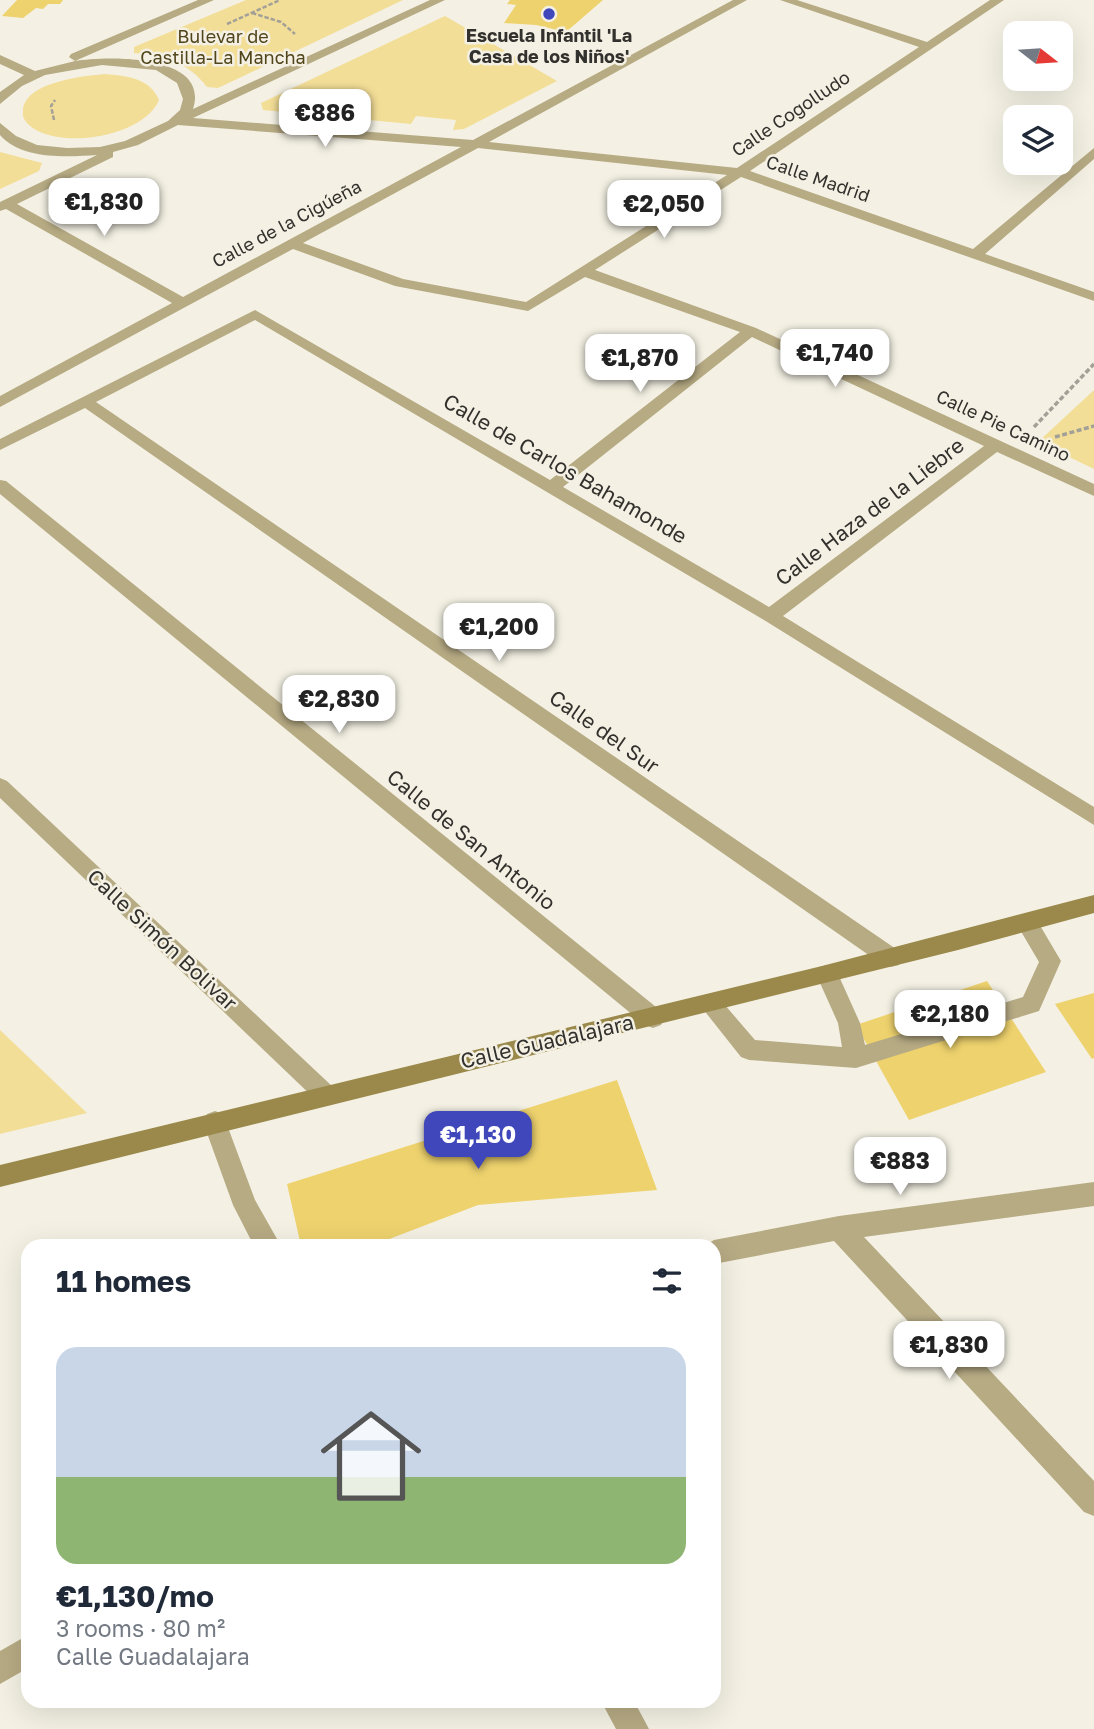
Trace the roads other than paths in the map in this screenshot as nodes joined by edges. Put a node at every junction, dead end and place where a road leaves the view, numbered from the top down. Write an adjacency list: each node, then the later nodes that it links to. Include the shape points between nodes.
1 (208, 0): 8 (street)
2 (439, 0): 11 (street)
3 (741, 0): 13 (street, Calle de la Cigúeña)
4 (786, 0): 6 (street)
5 (998, 0): 6 (street, Calle Cogolludo)
6 (928, 46): 16 (street, Calle Cogolludo)
7 (0, 59): 8 (street)
8 (34, 75): 9 (street); 10 (street); 11 (street, via 109,60 154,66 186,85 187,110)
9 (0, 88)
10 (0, 100)
11 (177, 121): 13 (street, Calle Madrid); 14 (street)
12 (0, 127): 14 (street, via 11,139 60,152)
13 (475, 144): 16 (street, Calle Madrid); 18 (street, Calle de la Cigúeña)
14 (126, 145): 17 (street)
15 (1094, 152): 19 (street)
16 (740, 172): 19 (street, Calle Madrid); 20 (street, Calle Cogolludo)
17 (4, 205): 22 (street)
18 (292, 244): 20 (street, Calle Cogolludo, via 400,283 528,307); 22 (street, Calle de la Cigúeña)
19 (975, 254): 21 (street, Calle Madrid)
20 (583, 271): 23 (street, Calle Pie Camino)
21 (1094, 297)
22 (183, 303): 25 (street, Calle de la Cigúeña)
23 (751, 331): 27 (street, Calle Pie Camino); 29 (street)
24 (85, 401): 26 (street, Calle de Carlos Bahamonde); 29 (street, Calle de Carlos Bahamonde, via 255,314); 36 (street, Calle del Sur)
25 (0, 402)
26 (0, 445)
27 (1004, 447): 30 (street, Calle Pie Camino); 31 (street, Calle Haza de la Liebre)
28 (0, 485): 39 (street, Calle de San Antonio)
29 (552, 487): 31 (street, Calle de Carlos Bahamonde)
30 (1094, 491)
31 (770, 617): 33 (street, Calle de Carlos Bahamonde)
32 (0, 786): 41 (street, Calle Simón Bolivar)
33 (1094, 817)
34 (1094, 904): 35 (main road, Calle Guadalajara)
35 (1027, 923): 36 (main road, Calle Guadalajara); 40 (street, via 1050,961 1031,1004)
36 (891, 958): 37 (main road, Calle Guadalajara)
37 (827, 974): 38 (main road, Calle Guadalajara); 40 (street, via 849,1023)
38 (710, 1004): 39 (main road, Calle Guadalajara); 40 (street, via 749,1050)
39 (653, 1018): 41 (main road, Calle Guadalajara)
40 (856, 1058)
41 (325, 1094): 42 (main road, Calle Guadalajara)
42 (215, 1122): 43 (main road, Calle Guadalajara); 46 (street, via 245,1205)
43 (0, 1176)
44 (1094, 1194): 45 (street)
45 (839, 1228): 47 (street); 48 (street)
46 (264, 1239)
47 (721, 1251)
48 (1094, 1502)
49 (21, 1655): 50 (street)
50 (0, 1669)
51 (620, 1708): 52 (street)
52 (634, 1729)

